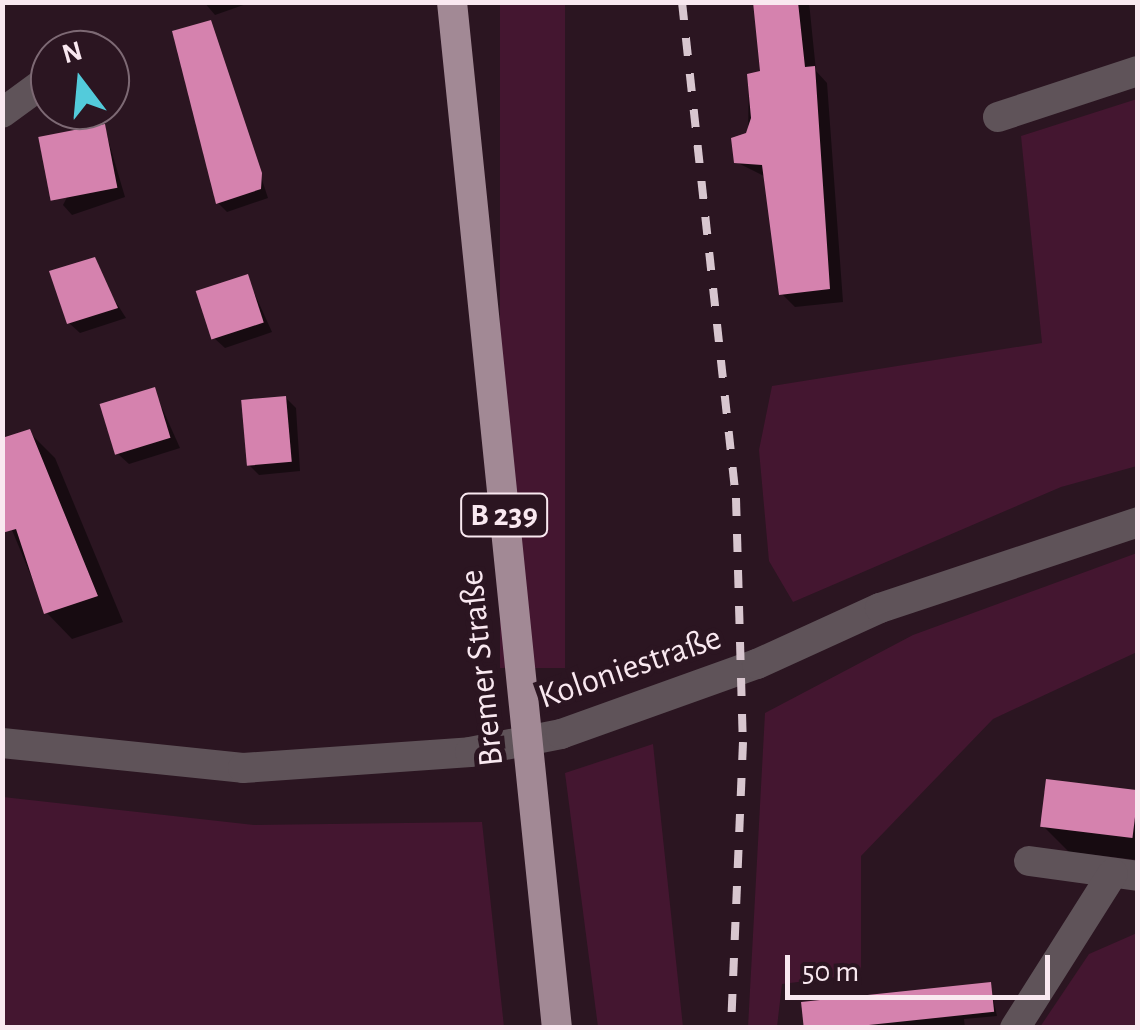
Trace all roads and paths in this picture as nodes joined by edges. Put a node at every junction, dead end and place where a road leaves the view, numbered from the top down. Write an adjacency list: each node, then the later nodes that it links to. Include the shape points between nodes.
1 (452, 2): 10 (main road, Bremer Straße / B 239)
2 (1138, 71): 5 (street)
3 (30, 93): 4 (street)
4 (2, 113)
5 (998, 117)
6 (1138, 522): 7 (street, Koloniestraße, via 849,622 561,734 381,760 243,768)
7 (2, 743)
8 (1029, 861): 9 (street)
9 (1125, 875): 11 (street)
10 (557, 1028)
11 (1015, 1028)

